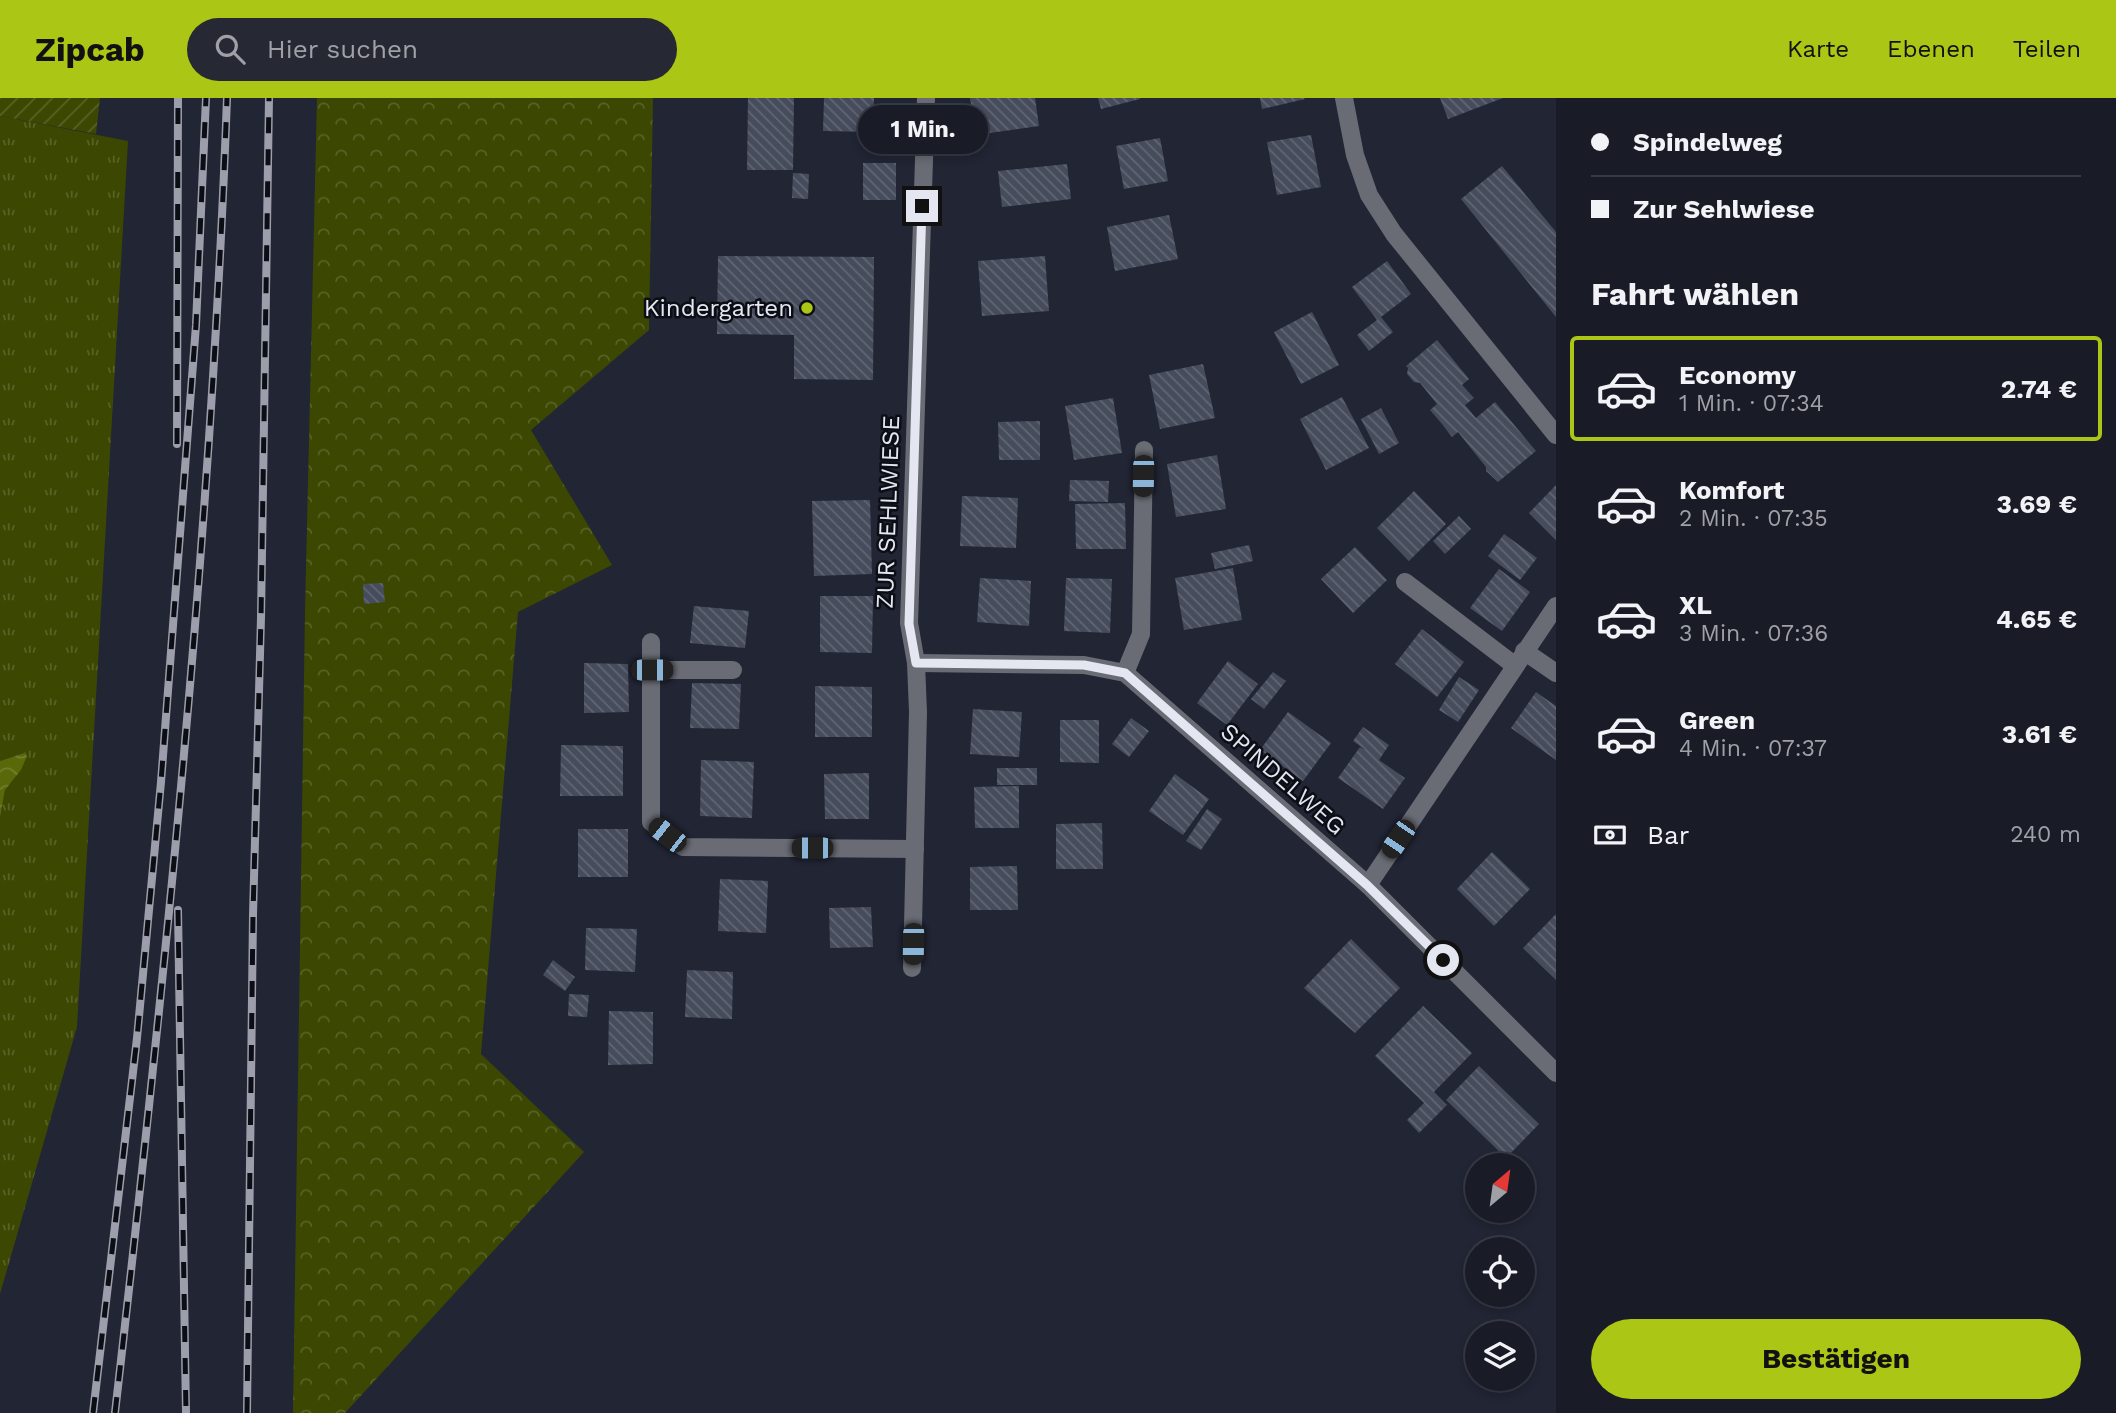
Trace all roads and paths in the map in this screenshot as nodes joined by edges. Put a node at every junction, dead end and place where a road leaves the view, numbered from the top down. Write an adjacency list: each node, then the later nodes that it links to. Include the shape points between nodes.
1 (926, 98): 9 (street, ZUR SEHLWIESE, via 909,624)
2 (1344, 98): 3 (street, via 1355,155 1369,195 1394,234)
3 (1556, 435)
4 (1144, 450): 12 (street, via 1141,634)
5 (1405, 582): 8 (street)
6 (1556, 606): 8 (street)
7 (651, 642): 10 (street)
8 (1519, 658): 13 (street); 15 (street)
9 (916, 663): 12 (street, via 1084,665); 14 (street, ZUR SEHLWIESE)
10 (652, 670): 11 (street); 14 (street, via 651,822 684,847)
11 (733, 670)
12 (1125, 673): 15 (street, SPINDELWEG)
13 (1556, 673)
14 (915, 849): 16 (street, ZUR SEHLWIESE)
15 (1367, 885): 17 (street, SPINDELWEG)
16 (912, 968)
17 (1556, 1073)

